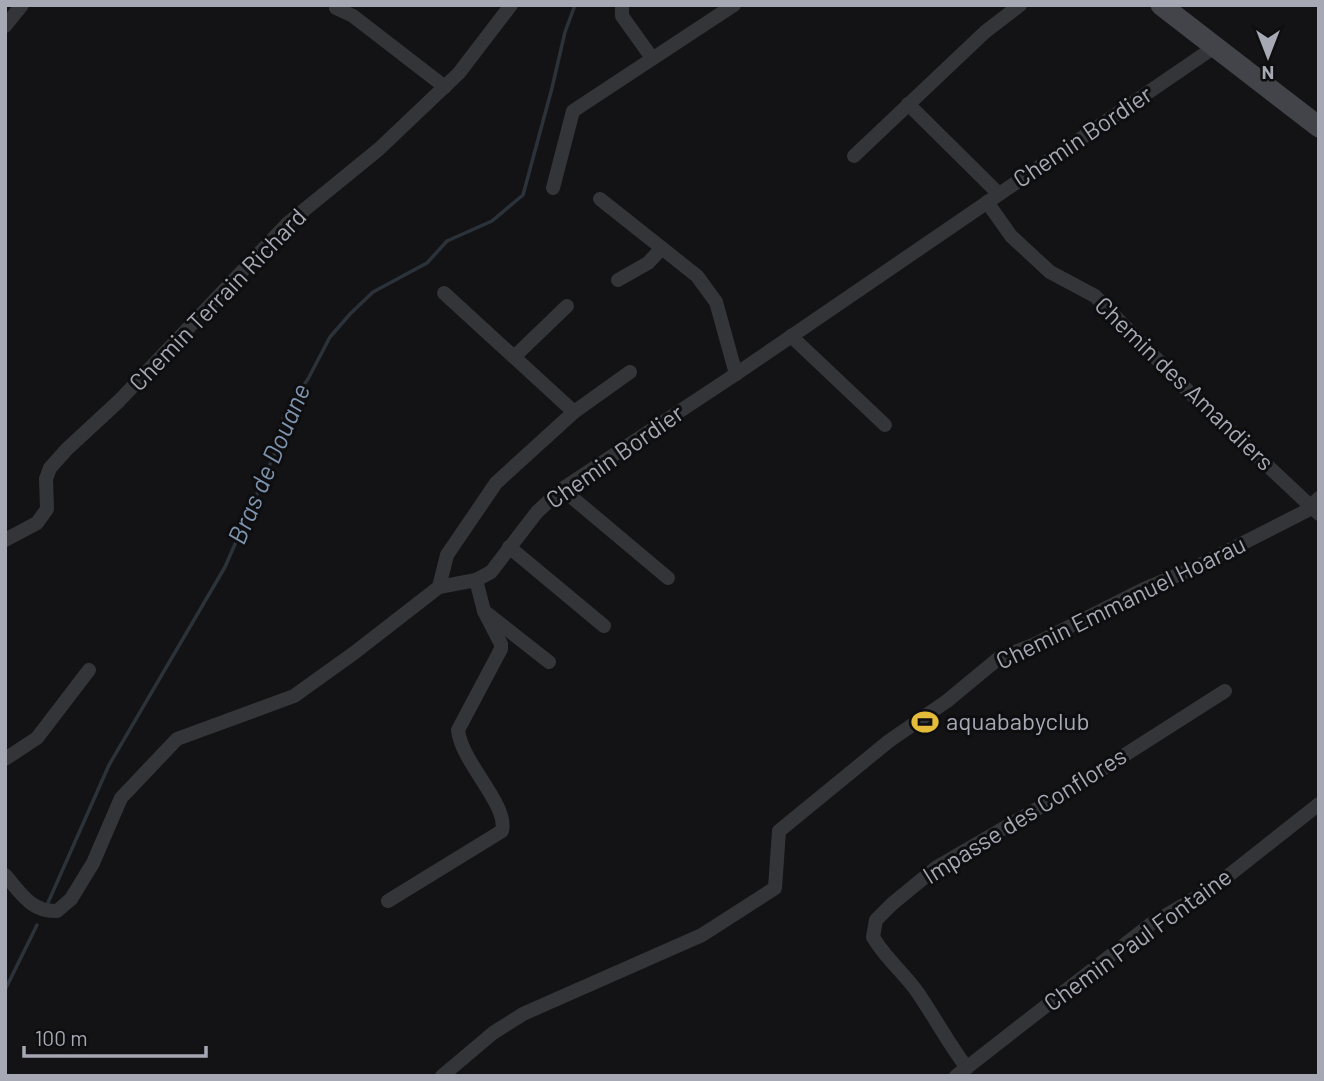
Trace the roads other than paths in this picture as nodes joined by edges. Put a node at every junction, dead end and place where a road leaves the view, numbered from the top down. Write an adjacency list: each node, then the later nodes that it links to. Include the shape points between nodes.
1 (22, 5): 8 (street)
2 (511, 5): 11 (street, Chemin Terrain Richard)
3 (622, 5): 10 (street, via 622,16)
4 (734, 5): 10 (street)
5 (1020, 5): 12 (street)
6 (1161, 5): 9 (main road)
7 (336, 8): 11 (street)
8 (5, 26)
9 (1216, 46): 13 (main road); 16 (street, Chemin Bordier)
10 (652, 58): 15 (street, via 573,111)
11 (445, 87): 30 (street, Chemin Terrain Richard, via 379,149 287,224 119,401 67,449 46,479 47,509 37,523)
12 (908, 104): 14 (street); 16 (street, Chemin des Amandiers)
13 (1319, 127)
14 (855, 156)
15 (553, 188)
16 (993, 198): 22 (street, Chemin Bordier); 29 (street, Chemin des Amandiers, via 1011,236 1050,272 1095,296 1188,391)
17 (600, 199): 18 (street)
18 (662, 248): 19 (street, via 648,263); 25 (street, via 697,276 713,296)
19 (618, 280)
20 (444, 293): 23 (street)
21 (567, 306): 23 (street)
22 (791, 336): 25 (street, Chemin Bordier); 27 (street)
23 (514, 357): 26 (street)
24 (630, 372): 26 (street)
25 (736, 374): 28 (street, Chemin Bordier)
26 (574, 412): 34 (street, via 496,484 447,555)
27 (885, 425)
28 (562, 489): 31 (street, Chemin Bordier); 32 (street)
29 (1316, 506): 45 (street, Chemin Emmanuel Hoarau, via 999,658 779,831 775,888 702,935 523,1014)
30 (5, 540)
31 (509, 547): 33 (street, Chemin Bordier, via 491,572); 36 (street)
32 (668, 578)
33 (477, 580): 34 (street); 35 (street)
34 (439, 587): 42 (street, via 294,696 177,739 121,798 93,863 72,899 57,911 31,905)
35 (484, 611): 37 (street); 43 (street, via 501,649 458,730 463,749 497,806 504,823 502,831)
36 (604, 626)
37 (549, 662)
38 (89, 670): 40 (street, via 37,738)
39 (1225, 691): 44 (street, Impasse des Conflores, via 1073,789 937,867 876,920 873,937 878,947 918,992)
40 (5, 759)
41 (1319, 804): 44 (street, Chemin Paul Fontaine, via 1214,887 1151,924)
42 (5, 875)
43 (388, 901)
44 (962, 1072)
45 (442, 1076)

